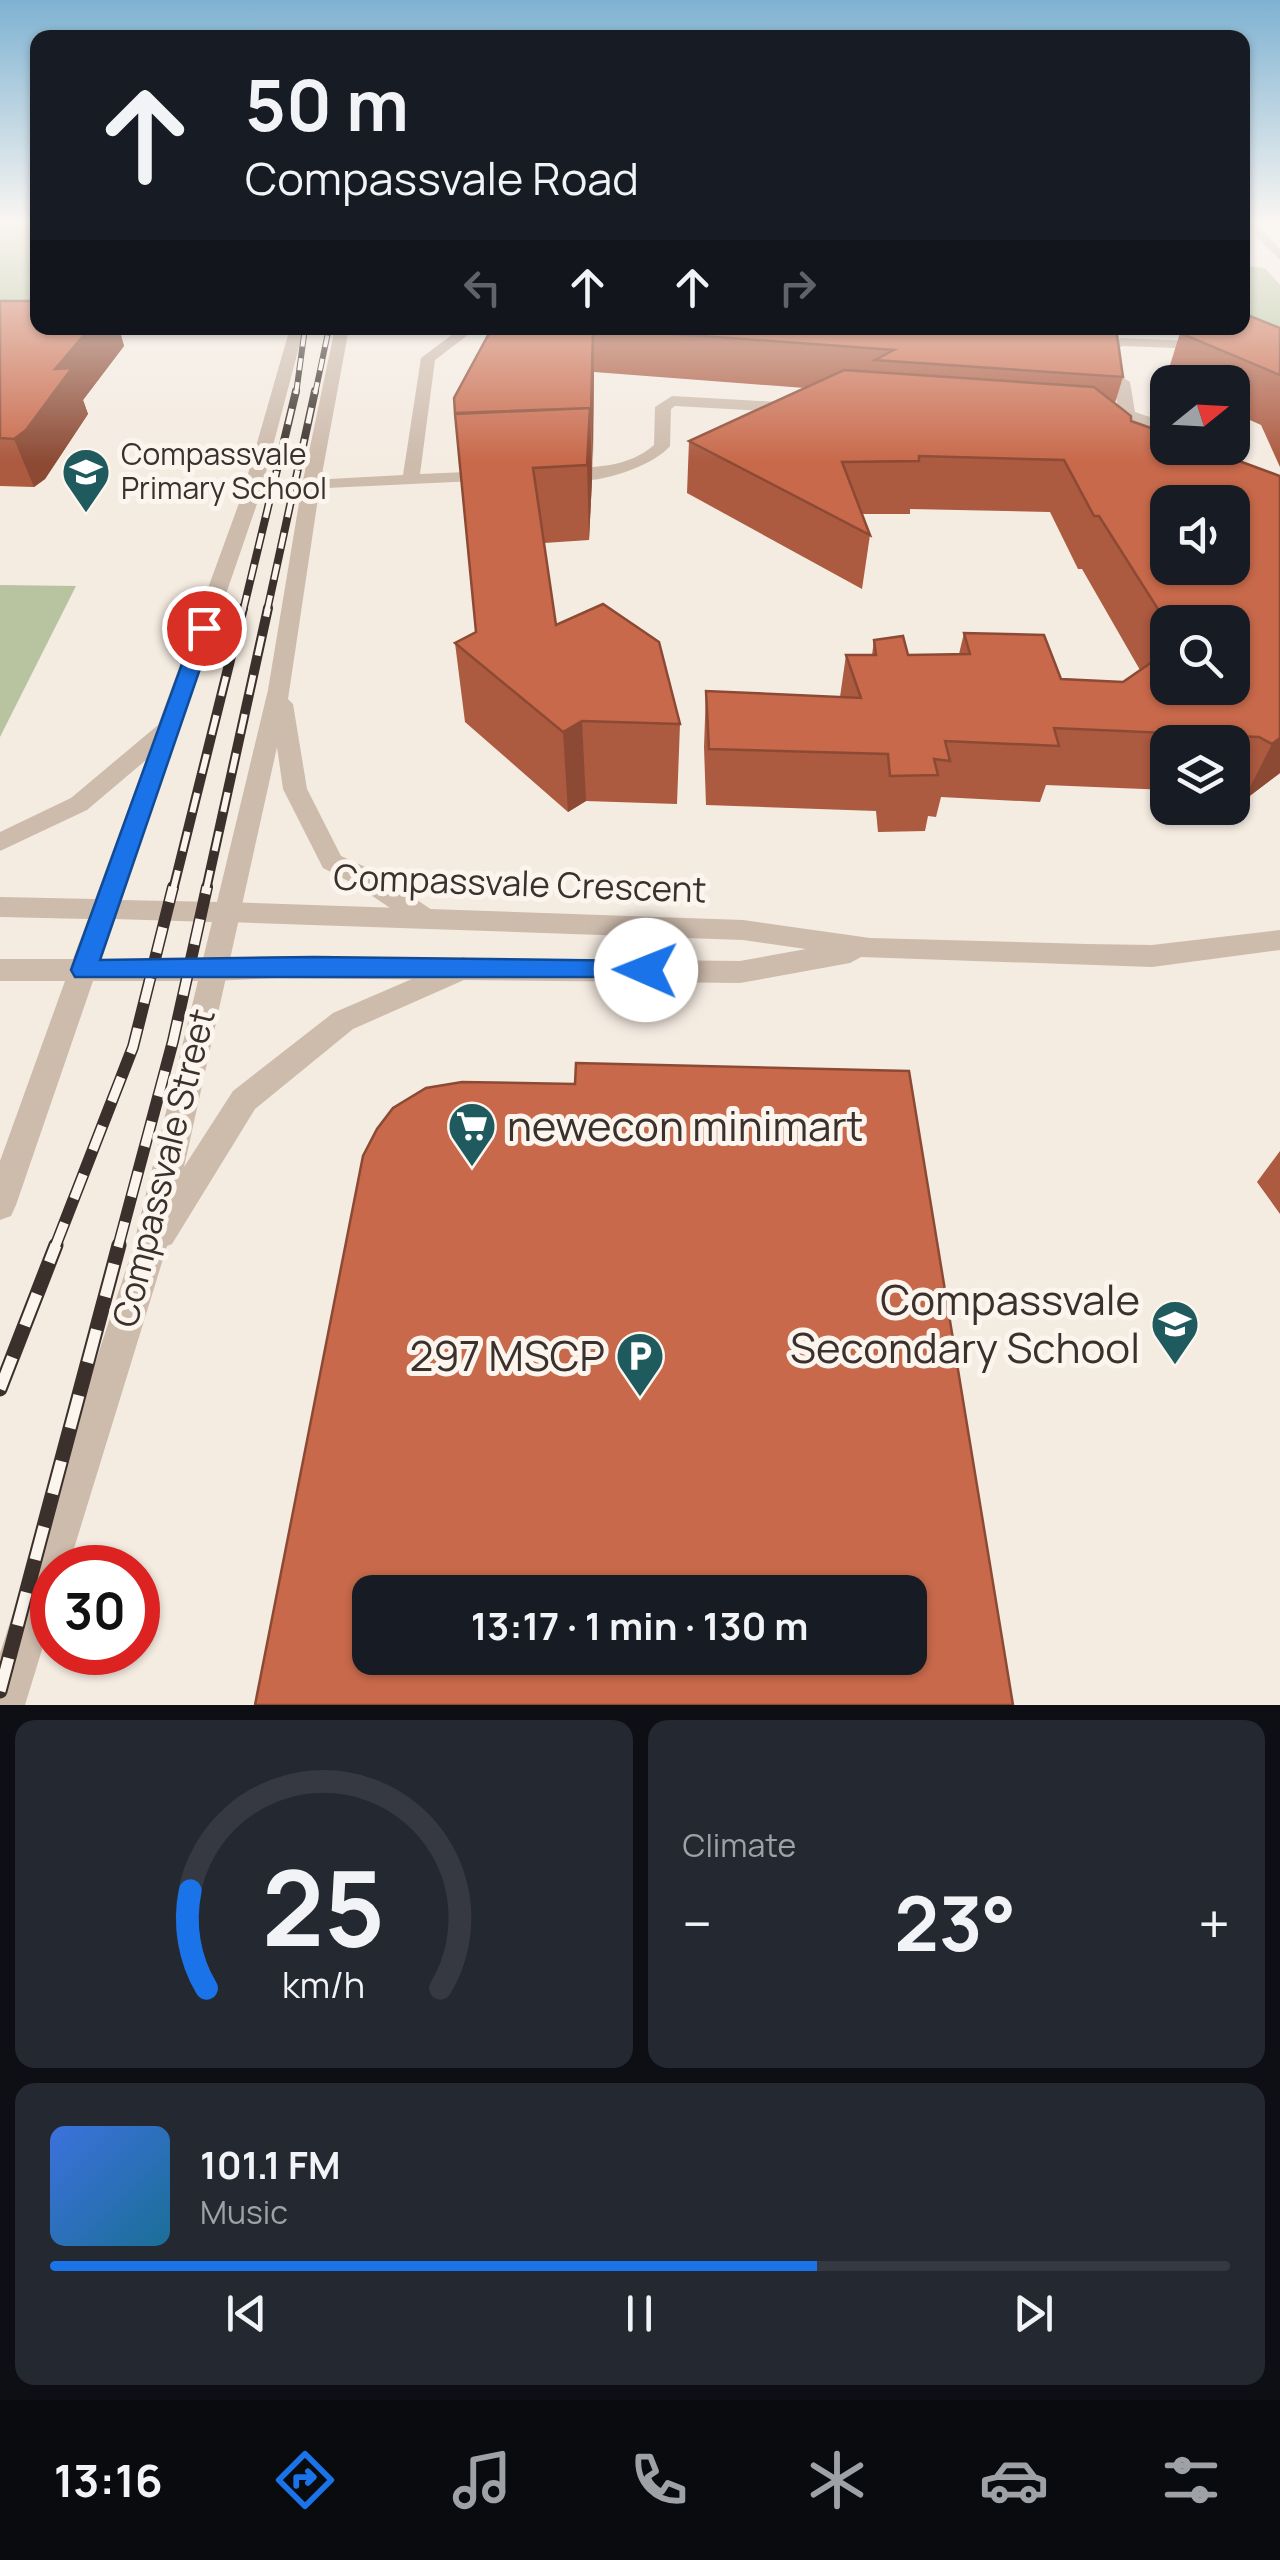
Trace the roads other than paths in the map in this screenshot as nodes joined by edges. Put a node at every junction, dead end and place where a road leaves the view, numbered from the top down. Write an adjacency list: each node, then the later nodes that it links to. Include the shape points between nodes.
1 (295, 335): 18 (street, via 251,495)
2 (341, 335): 16 (street, Compassvale Street)
3 (460, 335): 15 (street, via 428,358)
4 (1280, 348): 5 (street, via 1122,342 1110,346)
5 (1113, 357)
6 (730, 382): 8 (street)
7 (1122, 382): 10 (street)
8 (728, 403): 9 (street); 13 (street, via 666,403 662,446 634,466)
9 (819, 410)
10 (1129, 416): 11 (street); 12 (street, via 1124,430 1089,431)
11 (1150, 423)
12 (1113, 454)
13 (546, 474)
14 (508, 476): 15 (street)
15 (412, 479): 16 (street)
16 (311, 485): 17 (street, Compassvale Street)
17 (279, 690): 22 (street, Compassvale Street); 23 (street, via 295,789 332,862)
18 (170, 728): 19 (street, via 80,804); 21 (street)
19 (0, 842)
20 (0, 907): 21 (street, Compassvale Crescent)
21 (106, 909): 22 (street, Compassvale Crescent); 28 (street)
22 (227, 912): 23 (street, Compassvale Crescent); 29 (street, Compassvale Street)
23 (422, 917): 25 (street, Compassvale Crescent, via 743,930)
24 (1280, 940): 25 (street, Compassvale Crescent, via 1152,956)
25 (870, 948): 26 (street, Compassvale Crescent, via 740,972)
26 (463, 968): 29 (street, Compassvale Crescent); 31 (street, via 343,1022 244,1100)
27 (0, 970): 28 (street, Compassvale Crescent)
28 (84, 970): 29 (street, Compassvale Crescent); 30 (street)
29 (214, 970): 31 (street, Compassvale Street)
30 (0, 1205)
31 (148, 1251): 32 (street, Compassvale Street)
32 (4, 1705)

